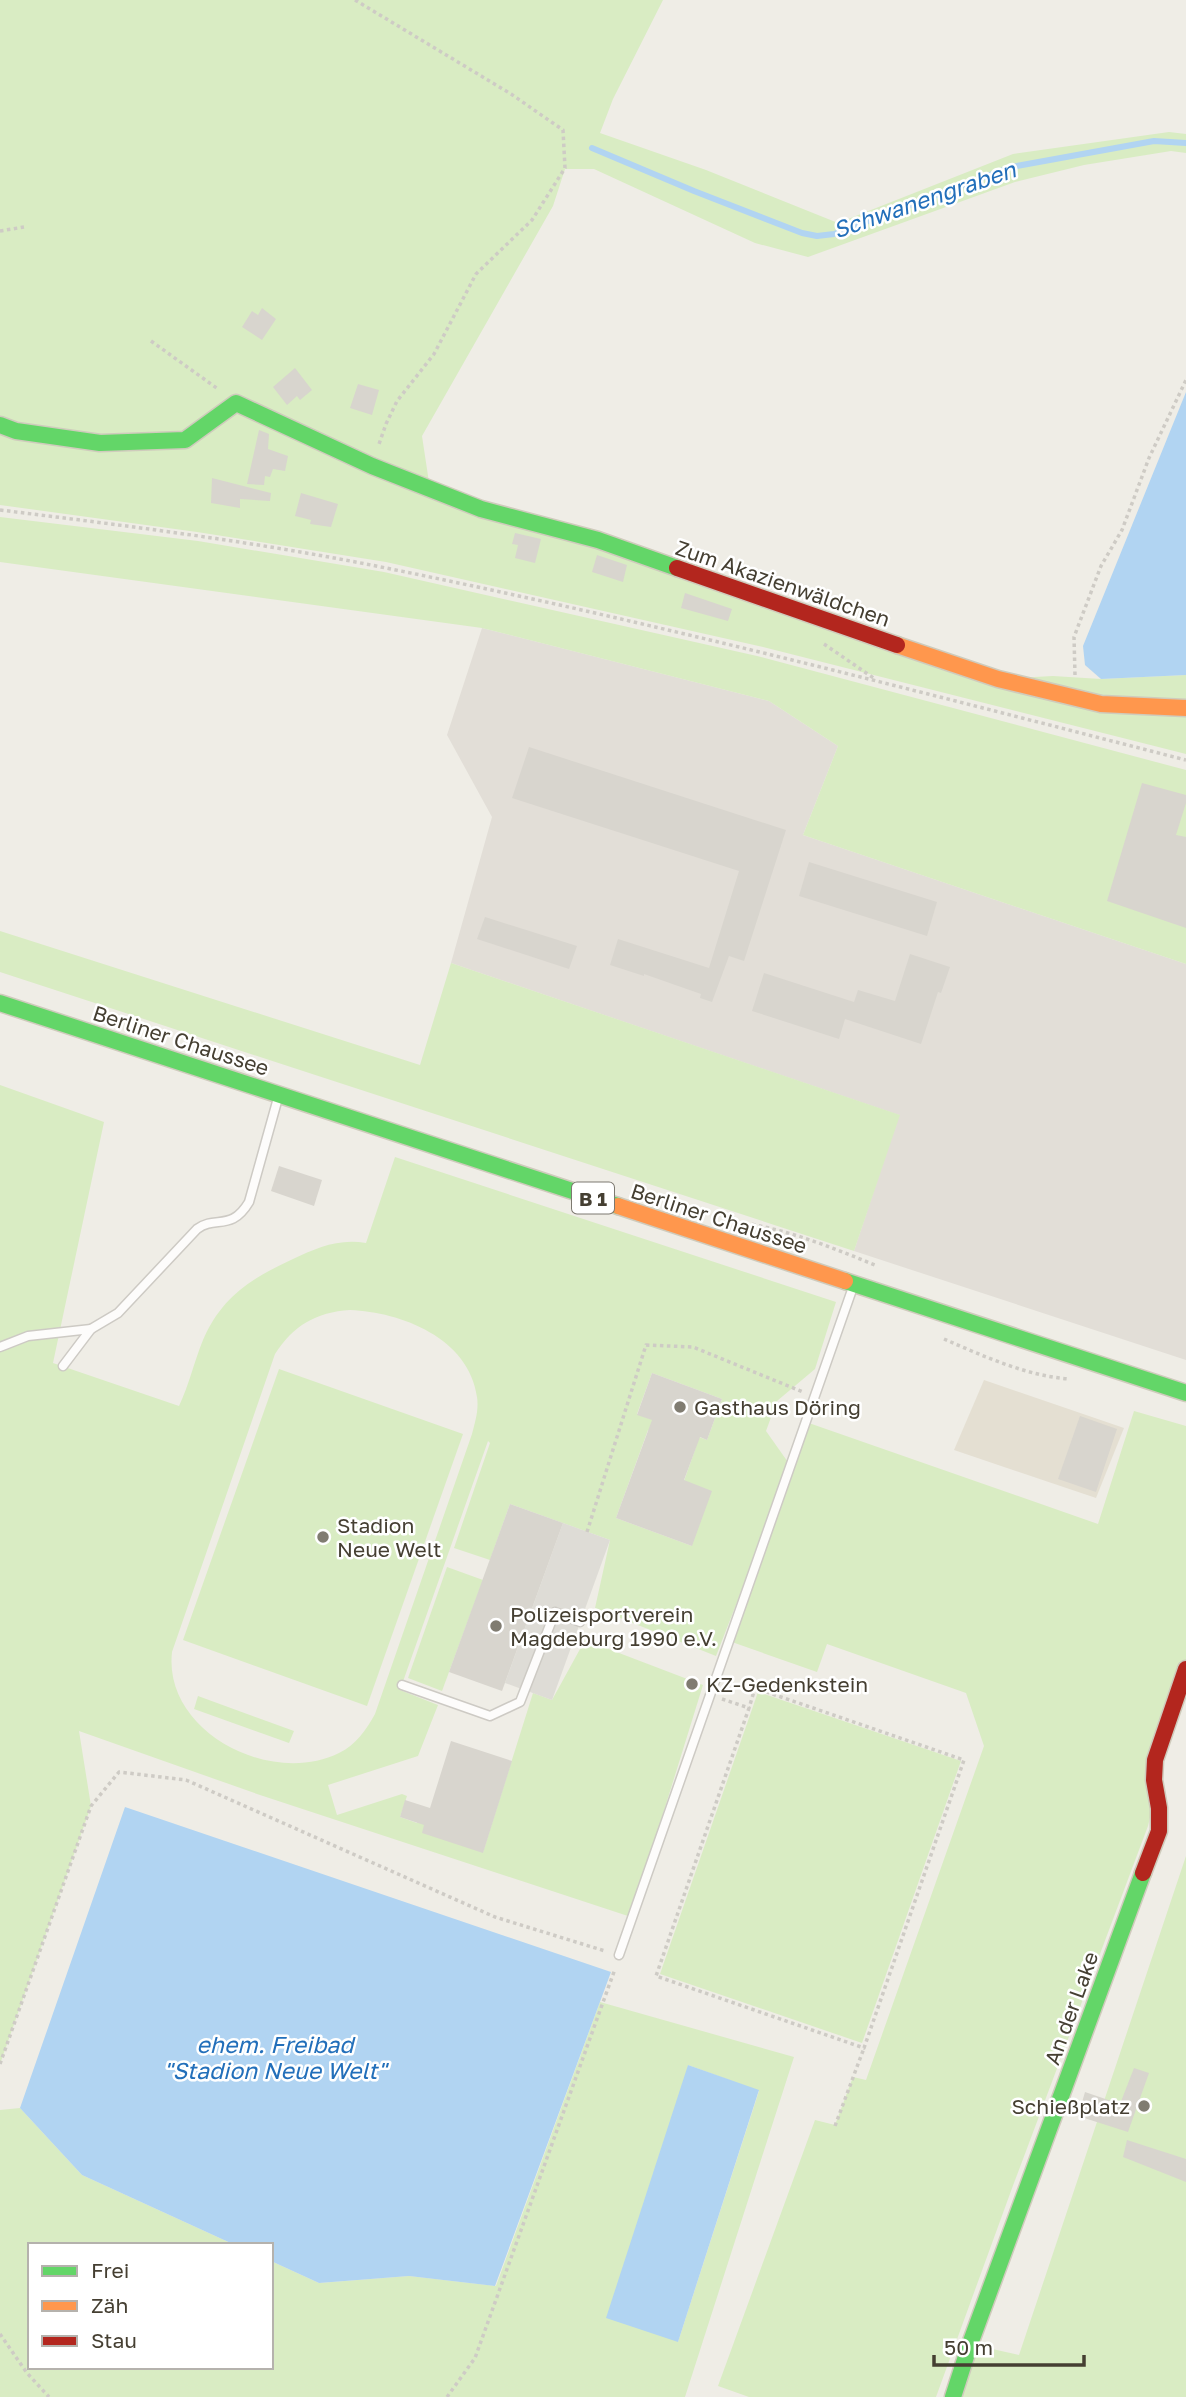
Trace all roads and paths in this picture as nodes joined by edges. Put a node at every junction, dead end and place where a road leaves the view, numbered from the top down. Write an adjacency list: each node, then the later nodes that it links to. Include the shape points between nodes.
1 (355, 0): 8 (path, via 563,130 565,169 533,220 476,274 434,354 397,401)
2 (24, 227): 3 (path)
3 (0, 230)
4 (151, 341): 6 (path)
5 (1186, 380): 11 (path, via 1122,530 1101,566 1074,637)
6 (236, 403): 7 (street, via 185,440 100,443); 8 (street, Zum Akazienwäldchen)
7 (0, 425)
8 (372, 466): 13 (street, Zum Akazienwäldchen, via 481,509 598,540 998,679 1101,705)
9 (0, 510): 12 (path, via 198,535 385,567)
10 (824, 644): 12 (path)
11 (1075, 679)
12 (880, 682): 14 (path)
13 (1186, 708)
14 (1186, 760)
15 (0, 1003): 16 (street, Berliner Chaussee / B 1)
16 (279, 1095): 17 (street, Berliner Chaussee / B 1); 18 (lane, via 245,1208 233,1219 197,1229 118,1313)
17 (854, 1284): 21 (street, Berliner Chaussee / B 1); 22 (lane)
18 (91, 1329): 19 (lane, via 28,1336); 20 (lane)
19 (0, 1347)
20 (63, 1366)
21 (1186, 1393)
22 (815, 1396): 23 (path, via 693,1347 646,1345); 27 (lane)
23 (587, 1532)
24 (580, 1622): 26 (lane, via 555,1612 520,1702 490,1716)
25 (1186, 1669): 36 (street, An der Lake, via 1156,1760 1159,1831)
26 (402, 1685)
27 (710, 1695): 28 (path); 29 (lane)
28 (749, 1708): 30 (path, via 656,1976); 30 (path, via 755,1688 964,1760)
29 (619, 1955): 31 (path, via 495,1917 186,1780 119,1772 91,1806); 35 (path, via 475,2358)
30 (864, 2048): 32 (path)
31 (0, 2064)
32 (835, 2126)
33 (0, 2334): 34 (path)
34 (49, 2397)
35 (447, 2397)
36 (953, 2397)

